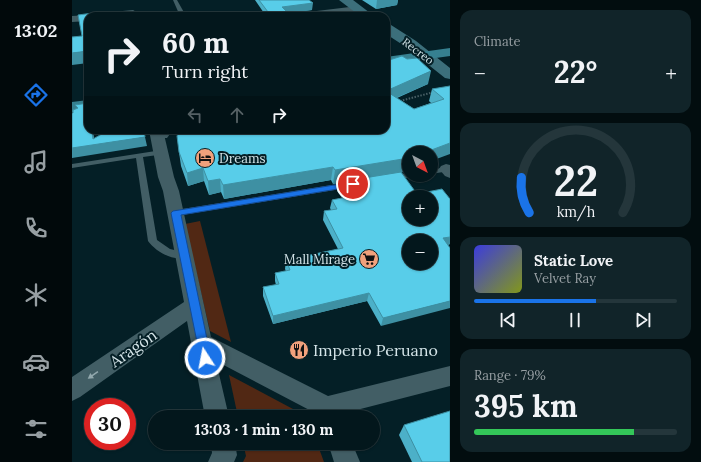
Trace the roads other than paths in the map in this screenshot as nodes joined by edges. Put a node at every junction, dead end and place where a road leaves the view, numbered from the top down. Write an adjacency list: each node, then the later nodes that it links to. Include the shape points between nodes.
1 (176, 0): 4 (lane)
2 (344, 0): 3 (street)
3 (358, 9): 5 (street); 6 (street)
4 (181, 12)
5 (333, 12)
6 (362, 12)
7 (84, 18): 8 (street)
8 (72, 19)
9 (390, 31): 12 (street, Recreo)
10 (450, 42): 12 (main road)
11 (390, 51): 12 (main road)
12 (420, 51): 13 (main road); 14 (main road); 15 (street, Recreo)
13 (450, 52)
14 (390, 60)
15 (450, 75)
16 (84, 90): 17 (main road)
17 (72, 92)
18 (84, 106): 19 (main road)
19 (72, 107)
20 (163, 134): 22 (street)
21 (163, 134): 30 (street, via 172,176)
22 (162, 152): 23 (lane); 30 (street)
23 (139, 155): 24 (lane); 32 (lane, via 153,242 168,252)
24 (72, 166)
25 (449, 170): 26 (lane)
26 (438, 171)
27 (402, 177): 28 (lane)
28 (382, 180)
29 (359, 184): 31 (lane)
30 (171, 191): 31 (street)
31 (176, 213): 32 (street)
32 (184, 254): 33 (street)
33 (195, 305): 34 (street); 36 (street, Aragón, one-way to 36)
34 (202, 343): 37 (street); 38 (street)
35 (450, 376): 39 (street)
36 (72, 390)
37 (216, 410)
38 (324, 410)
39 (335, 410)
40 (224, 450): 42 (street, via 225,455)
41 (343, 450): 43 (street)
42 (221, 462)
43 (347, 462)

